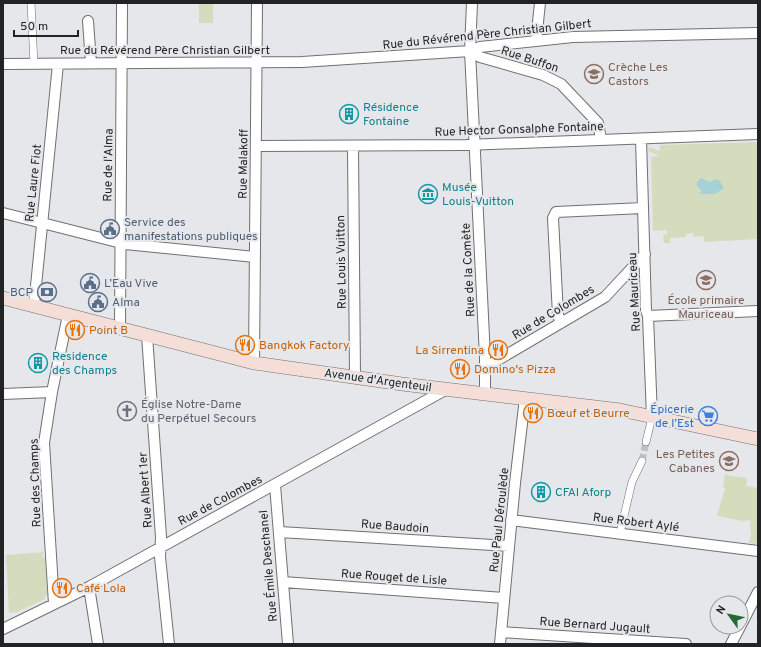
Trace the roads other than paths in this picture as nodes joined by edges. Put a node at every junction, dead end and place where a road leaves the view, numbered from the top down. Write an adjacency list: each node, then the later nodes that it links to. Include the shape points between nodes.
1 (31, 3): 13 (street)
2 (122, 3): 15 (street, Rue de l'Alma)
3 (258, 3): 11 (street, Rue Malakoff)
4 (472, 3): 9 (street, Rue de la Comète)
5 (540, 3): 8 (street)
6 (88, 21): 10 (street)
7 (758, 33): 8 (street, Rue du Révérend Père Christian Gilbert, via 591,36)
8 (536, 41): 9 (street, Rue du Révérend Père Christian Gilbert, via 480,47)
9 (470, 51): 11 (street, Rue du Révérend Père Christian Gilbert, via 329,62); 18 (street, Rue Buffon, via 480,57 544,75 561,84 598,123); 19 (street, Rue de la Comète)
10 (91, 63): 14 (street, Rue du Révérend Père Christian Gilbert); 15 (street, Rue du Révérend Père Christian Gilbert)
11 (257, 63): 15 (street, Rue du Révérend Père Christian Gilbert); 20 (street, Rue Malakoff)
12 (3, 64): 13 (street, Rue du Révérend Père Christian Gilbert)
13 (34, 64): 14 (street, Rue du Révérend Père Christian Gilbert)
14 (58, 64): 24 (street, Rue Laure Fiot)
15 (122, 64): 25 (street, Rue de l'Alma)
16 (758, 134): 17 (street, Rue Hector Gonsalphe Fontaine)
17 (641, 139): 18 (street, Rue Hector Gonsalphe Fontaine); 22 (street, Rue Mauriceau)
18 (601, 140): 19 (street, Rue Hector Gonsalphe Fontaine)
19 (474, 144): 21 (street, Rue Hector Gonsalphe Fontaine); 37 (street, Rue de la Comète)
20 (256, 146): 21 (street, Rue Hector Gonsalphe Fontaine); 27 (street, Rue Malakoff)
21 (353, 146): 38 (street, Rue Louis Vuitton)
22 (643, 208): 26 (street, Rue Mauriceau); 33 (street, via 556,212 553,218 558,315)
23 (3, 213): 24 (street)
24 (42, 223): 25 (street); 29 (street, Rue Laure Fiot)
25 (120, 243): 27 (street); 34 (street, Rue de l'Alma)
26 (645, 254): 32 (street, Rue Mauriceau); 33 (street, Rue de Colombes, via 605,297)
27 (255, 257): 36 (street, Rue Malakoff)
28 (3, 298): 29 (main road, Avenue d'Argenteuil)
29 (34, 306): 31 (main road, Avenue d'Argenteuil)
30 (758, 311): 32 (street)
31 (68, 315): 34 (main road, Avenue d'Argenteuil); 40 (street, Rue des Champs)
32 (648, 316): 44 (street, Rue Mauriceau)
33 (561, 323): 37 (street, Rue de Colombes)
34 (120, 328): 35 (main road, Avenue d'Argenteuil)
35 (148, 335): 36 (main road, Avenue d'Argenteuil); 52 (street, Rue Albert 1er)
36 (254, 363): 38 (main road, Avenue d'Argenteuil)
37 (486, 367): 41 (street, Rue de la Comète)
38 (355, 377): 39 (main road, Avenue d'Argenteuil)
39 (447, 389): 41 (main road, Avenue d'Argenteuil); 48 (street, Rue de Colombes)
40 (52, 392): 42 (street); 59 (street, Rue des Champs, via 44,443)
41 (485, 393): 43 (main road, Avenue d'Argenteuil)
42 (3, 394)
43 (525, 398): 44 (main road, Avenue d'Argenteuil, via 620,410); 49 (street, Rue Paul Déroulède)
44 (652, 417): 45 (main road, Avenue d'Argenteuil); 46 (street, Rue Mauriceau)
45 (758, 439)
46 (646, 442)
47 (642, 461): 51 (street, via 632,482)
48 (275, 485): 50 (street, Rue Émile Deschanel); 52 (street, Rue de Colombes)
49 (511, 520): 51 (street, Rue Robert Aylé); 53 (street, Rue Paul Déroulède)
50 (280, 532): 53 (street, Rue Baudoin); 55 (street, Rue Émile Deschanel)
51 (620, 533): 54 (street, Rue Robert Aylé)
52 (160, 546): 56 (street, Rue de Colombes); 65 (street, Rue Albert 1er)
53 (509, 546): 58 (street, Rue Paul Déroulède)
54 (758, 551)
55 (283, 582): 58 (street, Rue Rouget de Lisle); 66 (street, Rue Émile Deschanel)
56 (89, 587): 59 (street, Rue de Colombes); 64 (street)
57 (758, 592): 60 (street)
58 (504, 598): 62 (street, Rue Paul Déroulède)
59 (54, 604): 61 (street, Rue de Colombes)
60 (749, 609)
61 (3, 629)
62 (501, 632): 67 (street, Rue Paul Déroulède); 68 (street, Rue Bernard Jugault)
63 (736, 635): 69 (street)
64 (98, 644)
65 (169, 644)
66 (288, 644)
67 (500, 644)
68 (686, 644)
69 (731, 644)

